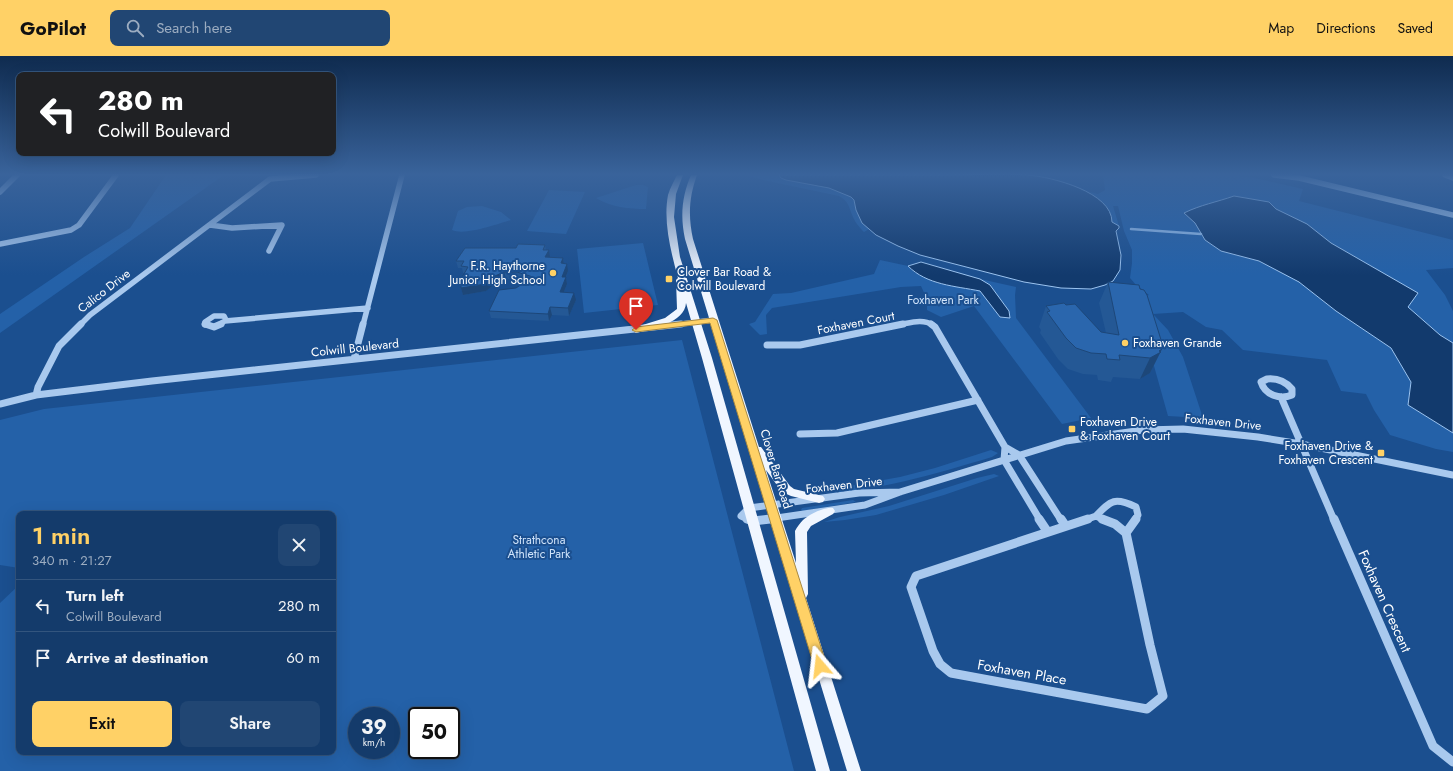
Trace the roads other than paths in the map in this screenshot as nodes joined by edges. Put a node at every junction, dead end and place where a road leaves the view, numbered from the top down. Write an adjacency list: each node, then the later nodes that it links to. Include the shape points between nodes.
1 (91, 208): 9 (street, via 79,225 71,230)
2 (231, 208): 8 (street, Calico Drive)
3 (393, 208): 12 (street)
4 (671, 208): 11 (main road, via 673,246)
5 (685, 208): 13 (main road, Clover Bar Road, via 686,224)
6 (1427, 208): 7 (street)
7 (1453, 215)
8 (210, 225): 10 (street, via 232,228 282,225); 19 (street, Calico Drive, via 78,326 59,346 38,386)
9 (0, 244)
10 (270, 251)
11 (679, 268): 15 (main road); 16 (main road, via 682,308 678,314)
12 (368, 308): 14 (street); 18 (street)
13 (713, 320): 15 (street, Colwill Boulevard); 25 (main road, Clover Bar Road)
14 (225, 321)
15 (696, 322): 16 (street, Colwill Boulevard); 33 (main road)
16 (636, 330): 18 (street, Colwill Boulevard)
17 (767, 345): 21 (street, Foxhaven Court, via 800,345 927,321 935,326)
18 (354, 359): 19 (street, Colwill Boulevard)
19 (36, 395): 22 (street, Colwill Boulevard)
20 (1281, 397): 24 (street, Foxhaven Crescent)
21 (978, 400): 23 (street, via 837,433); 26 (street, Foxhaven Court)
22 (0, 404)
23 (800, 434)
24 (1301, 444): 27 (street, Foxhaven Drive, via 1210,431 1143,430 1066,441); 29 (street, Foxhaven Drive); 42 (street, Foxhaven Crescent, via 1433,746)
25 (753, 445): 31 (main road, via 786,489); 32 (main road, Clover Bar Road)
26 (1005, 447): 27 (street); 28 (street)
27 (1019, 455): 28 (street, Foxhaven Drive); 38 (street)
28 (1004, 460): 30 (street, Foxhaven Drive); 39 (street)
29 (1453, 475)
30 (900, 492): 31 (street, Foxhaven Drive, via 859,493); 34 (street, Foxhaven Drive, via 864,506)
31 (819, 499): 32 (street, Foxhaven Drive)
32 (771, 504): 33 (street, Foxhaven Drive); 36 (main road, Clover Bar Road)
33 (749, 508): 37 (main road)
34 (829, 511): 36 (street, Foxhaven Drive); 41 (main road, via 807,523 801,531)
35 (1096, 516): 38 (street, Foxhaven Place); 40 (street); 40 (street, Foxhaven Place, via 1113,500 1124,501 1136,507 1138,515)
36 (775, 519): 37 (street, Foxhaven Drive); 41 (main road, Clover Bar Road)
37 (752, 521): 43 (main road)
38 (1065, 525): 39 (street, Foxhaven Place)
39 (1047, 531): 40 (street, Foxhaven Place, via 916,576 912,587 914,599 940,664 951,673 1147,709 1163,696)
40 (1126, 533)
41 (802, 606): 44 (main road, Clover Bar Road)
42 (1453, 762)
43 (823, 771)
44 (854, 771)

